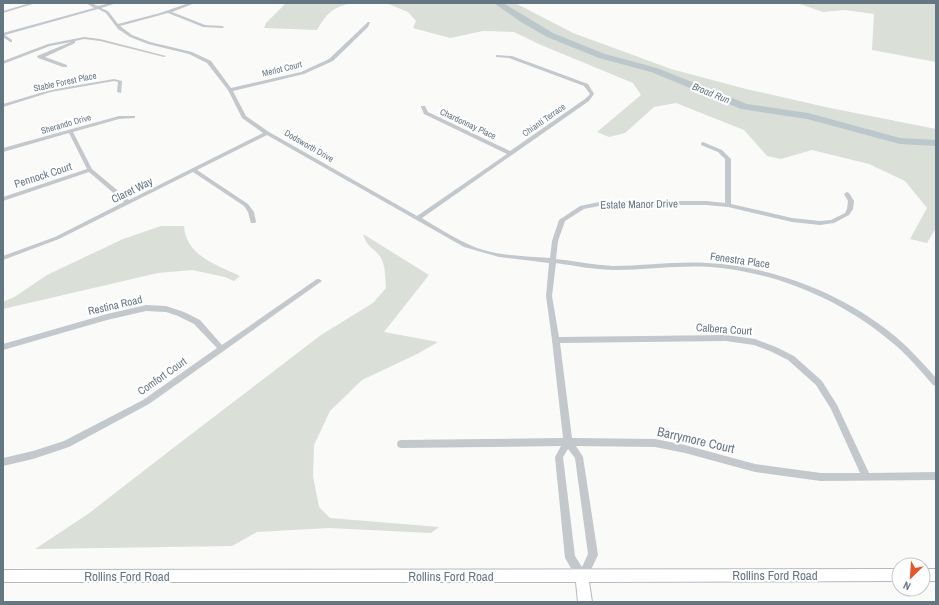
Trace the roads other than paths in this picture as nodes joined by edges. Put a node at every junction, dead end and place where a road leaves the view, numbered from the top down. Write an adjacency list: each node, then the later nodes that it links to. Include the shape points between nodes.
1 (34, 3): 6 (street)
2 (88, 3): 5 (street, Dodsworth Drive)
3 (115, 3): 5 (street)
4 (193, 3): 7 (street)
5 (100, 8): 9 (street, Dodsworth Drive, via 110,15); 11 (street)
6 (3, 12)
7 (169, 12): 9 (street); 10 (street, via 204,26)
8 (369, 23): 22 (street, Merlot Court, via 331,60 302,73)
9 (117, 26): 14 (street, Dodsworth Drive, via 131,36)
10 (222, 27)
11 (3, 35): 13 (street)
12 (77, 39): 15 (street); 16 (street, via 96,39); 19 (street)
13 (11, 41)
14 (159, 46): 16 (street); 22 (street, Dodsworth Drive, via 190,53 209,62)
15 (28, 52): 19 (street); 20 (street)
16 (146, 52): 17 (street)
17 (164, 56)
18 (498, 56): 31 (street, Chianti Terrace, via 510,56 586,84 592,94)
19 (40, 57): 21 (street)
20 (3, 63)
21 (65, 66)
22 (230, 90): 28 (street, Dodsworth Drive, via 244,117)
23 (119, 92): 24 (street, Stable Forest Place, via 120,81 114,80 50,91)
24 (3, 105)
25 (423, 107): 31 (street, Chardonnay Place, via 426,114)
26 (133, 117): 27 (street, Sherando Drive, via 119,118)
27 (70, 131): 30 (street, Sherando Drive); 32 (street)
28 (267, 133): 33 (street, Claret Way); 38 (street, Dodsworth Drive)
29 (703, 144): 37 (street, via 719,151 728,159)
30 (3, 150)
31 (510, 153): 38 (street, Chianti Terrace)
32 (90, 170): 35 (street, Pennock Court); 36 (street)
33 (194, 170): 36 (street, Claret Way); 39 (street, via 246,205)
34 (847, 194): 37 (street, Estate Manor Drive, via 850,201 848,214 832,222 792,220)
35 (3, 199)
36 (128, 202): 40 (street, Claret Way, via 57,238)
37 (728, 205): 41 (street, Estate Manor Drive, via 604,203 582,207 562,220 555,241)
38 (418, 218): 41 (street, Dodsworth Drive, via 466,246 480,251 513,258)
39 (253, 222)
40 (3, 258)
41 (553, 261): 43 (street, Estate Manor Drive, via 549,296); 46 (street, Fenestra Place, via 614,268 720,266 777,277 836,300 860,314 908,351)
42 (319, 281): 45 (street, Comfort Court)
43 (556, 340): 47 (street, Estate Manor Drive); 51 (street, Calbera Court, via 726,338 755,342 773,349 790,358 819,383 834,407)
44 (3, 347): 45 (street, Restina Road, via 107,316 146,308 166,309 197,322)
45 (221, 348): 49 (street, Comfort Court, via 146,402 66,444)
46 (936, 383)
47 (568, 442): 48 (street, Barrymore Court); 51 (street, Barrymore Court, via 655,443 755,468 822,477); 54 (street, via 559,457 570,558); 54 (street, Estate Manor Drive, via 579,457 593,555)
48 (401, 444)
49 (3, 462)
50 (936, 476): 51 (street, Barrymore Court)
51 (867, 477)
52 (891, 575): 54 (main road, Rollins Ford Road)
53 (3, 576): 54 (main road, Rollins Ford Road)
54 (582, 576): 55 (main road)
55 (585, 602)

